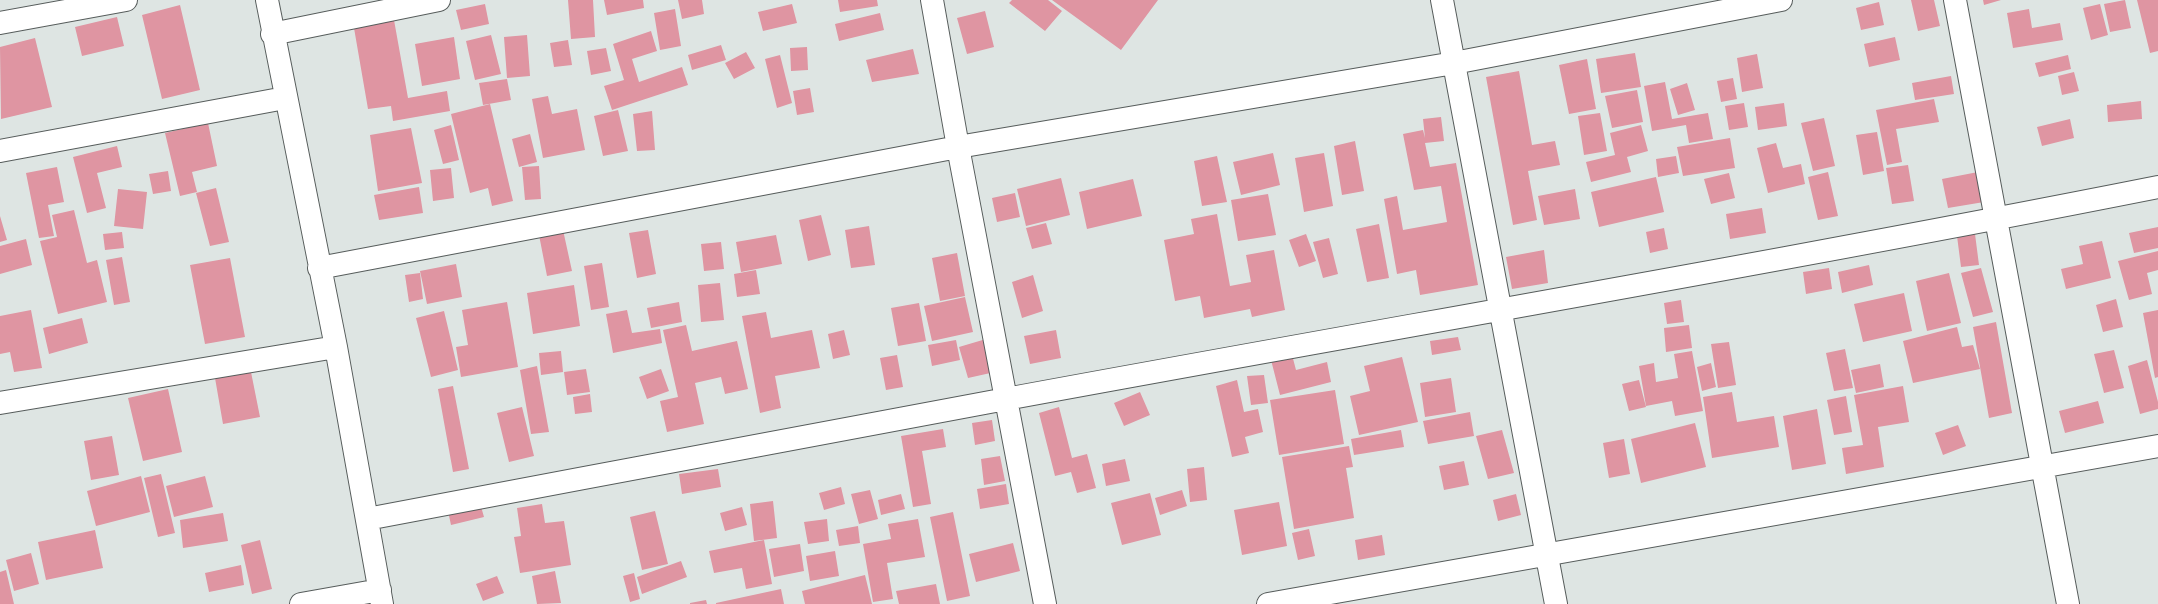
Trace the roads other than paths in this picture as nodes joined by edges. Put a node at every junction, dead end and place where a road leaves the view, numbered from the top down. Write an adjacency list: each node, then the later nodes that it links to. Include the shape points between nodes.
1 (126, 0): 8 (street)
2 (266, 0): 9 (street)
3 (439, 0): 9 (street)
4 (932, 0): 12 (street)
5 (1442, 0): 10 (street)
6 (1781, 0): 10 (street)
7 (1955, 0): 15 (street)
8 (0, 23)
9 (272, 34): 11 (street)
10 (1454, 63): 12 (street); 17 (street)
11 (285, 98): 13 (street); 16 (street)
12 (958, 147): 16 (street); 19 (street)
13 (0, 151)
14 (2158, 187): 15 (street)
15 (1996, 219): 17 (street); 22 (street)
16 (319, 268): 18 (street)
17 (1502, 310): 19 (street); 24 (street)
18 (336, 347): 20 (street); 23 (street)
19 (1006, 399): 23 (street); 27 (street)
20 (0, 403)
21 (2158, 446): 22 (street)
22 (2043, 467): 24 (street); 30 (street)
23 (367, 519): 25 (street)
24 (1547, 555): 28 (street); 29 (street)
25 (381, 597): 26 (street)
26 (301, 604)
27 (1045, 604)
28 (1268, 604)
29 (1556, 604)
30 (2068, 604)

